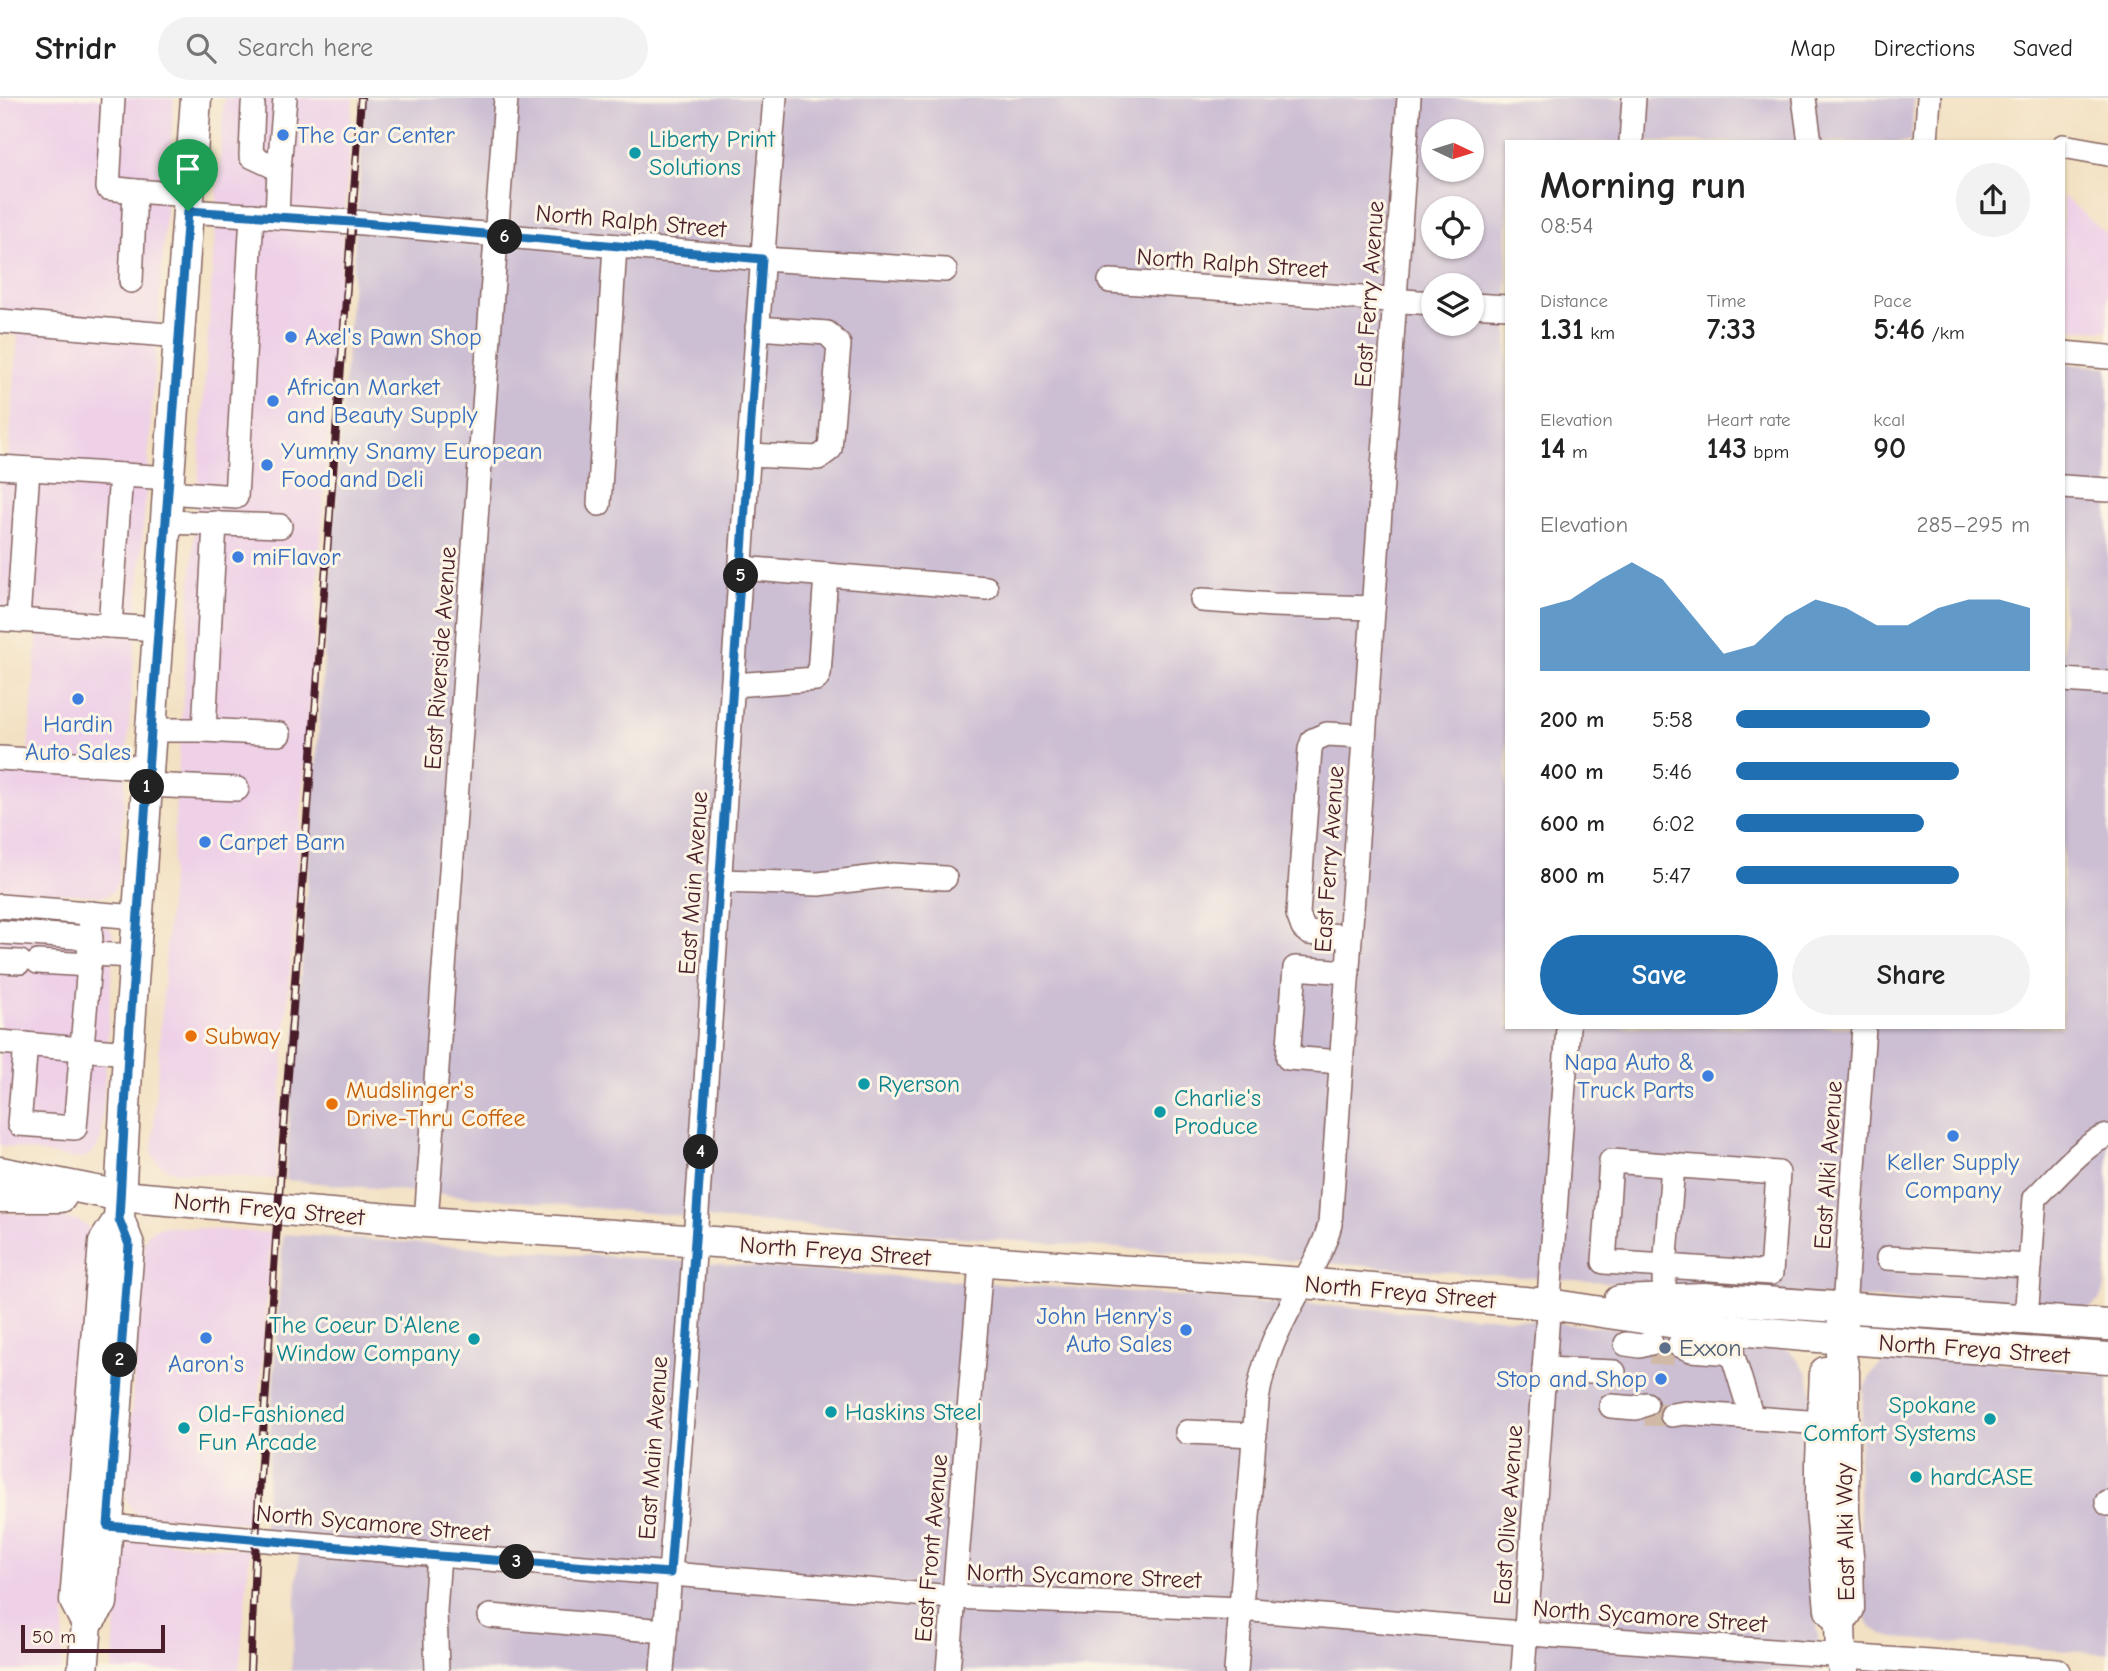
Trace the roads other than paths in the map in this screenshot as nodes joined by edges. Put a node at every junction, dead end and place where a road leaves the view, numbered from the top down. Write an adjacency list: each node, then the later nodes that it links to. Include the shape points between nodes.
1 (113, 98): 17 (street, North Ralph Street, via 108,188)
2 (196, 98): 18 (main road)
3 (285, 98): 16 (street)
4 (506, 98): 21 (street, East Riverside Avenue)
5 (775, 98): 23 (street, East Main Avenue)
6 (1409, 98): 27 (street, East Ferry Avenue)
7 (1634, 98): 11 (street)
8 (1804, 98): 12 (street)
9 (1929, 98): 13 (street)
10 (253, 105): 16 (street, via 251,156)
11 (1631, 140)
12 (1810, 140)
13 (1926, 140)
14 (2065, 146): 15 (street)
15 (2108, 154)
16 (279, 169): 20 (street)
17 (135, 191): 18 (street, North Ralph Street); 25 (street)
18 (188, 203): 19 (street, North Ralph Street); 33 (main road)
19 (252, 215): 20 (street, North Ralph Street); 40 (street, via 236,497)
20 (277, 217): 21 (street, North Ralph Street)
21 (496, 236): 22 (street, North Ralph Street); 89 (street, East Riverside Avenue)
22 (615, 246): 23 (street, North Ralph Street); 43 (street)
23 (762, 259): 24 (street, North Ralph Street); 32 (street, East Main Avenue)
24 (945, 270)
25 (131, 281)
26 (1110, 281): 27 (street, North Ralph Street)
27 (1394, 301): 28 (street, North Ralph Street); 51 (street, East Ferry Avenue)
28 (1421, 302)
29 (1484, 306): 30 (street)
30 (1505, 307)
31 (0, 321): 33 (street)
32 (757, 328): 36 (street, East Main Avenue); 36 (street, via 827,333 839,345 830,449 818,458)
33 (179, 336): 40 (main road)
34 (2065, 354): 35 (street)
35 (2108, 358)
36 (749, 455): 47 (street, East Main Avenue)
37 (0, 467): 38 (street)
38 (28, 469): 39 (street); 52 (street)
39 (121, 475): 40 (street); 53 (street)
40 (168, 485): 44 (main road)
41 (2065, 487): 42 (street)
42 (2108, 490)
43 (599, 505)
44 (166, 522): 45 (street); 54 (main road)
45 (215, 523): 46 (street); 59 (street)
46 (280, 526)
47 (741, 568): 48 (street); 57 (street, East Main Avenue)
48 (827, 575): 49 (street); 57 (street, via 816,679)
49 (986, 588)
50 (1202, 600): 51 (street)
51 (1373, 608): 61 (street, East Ferry Avenue)
52 (9, 619): 53 (street)
53 (110, 626): 54 (street)
54 (158, 629): 58 (main road)
55 (2065, 680): 56 (street)
56 (2108, 683)
57 (733, 685): 66 (street, East Main Avenue)
58 (151, 730): 59 (street); 63 (main road)
59 (204, 730): 60 (street)
60 (279, 734)
61 (1364, 736): 71 (street, East Ferry Avenue); 71 (street, via 1327,734 1313,740 1310,748 1298,914 1308,933)
62 (0, 758): 63 (street)
63 (148, 776): 64 (street); 69 (main road)
64 (237, 789)
65 (945, 878): 66 (street, via 893,876 819,884)
66 (720, 881): 90 (street, East Main Avenue)
67 (0, 906): 68 (street)
68 (91, 913): 69 (street); 72 (street)
69 (138, 917): 73 (main road)
70 (0, 932): 72 (street)
71 (1350, 937): 75 (street, East Ferry Avenue)
72 (90, 952): 73 (street); 74 (street); 80 (street)
73 (135, 956): 81 (main road)
74 (19, 962)
75 (1348, 972): 82 (street, East Ferry Avenue); 82 (street, via 1294,968 1288,1058)
76 (1568, 1029): 97 (street, East Olive Avenue)
77 (1864, 1029): 98 (street, East Alki Avenue)
78 (0, 1042): 79 (street)
79 (26, 1044): 80 (street); 83 (street)
80 (82, 1048): 81 (street); 83 (street, via 75,1128)
81 (128, 1053): 88 (main road)
82 (1341, 1062): 95 (street, East Ferry Avenue, via 1330,1224 1325,1244)
83 (9, 1123)
84 (2108, 1136): 94 (street, via 2089,1145 2035,1198)
85 (1673, 1165): 93 (street); 93 (street, via 1611,1161 1604,1262); 93 (street, via 1778,1173 1771,1273)
86 (0, 1172): 88 (main road)
87 (0, 1197): 88 (main road)
88 (120, 1207): 89 (main road, North Freya Street); 114 (main road, via 129,1245); 121 (main road, via 104,1242 75,1601)
89 (426, 1222): 90 (main road, North Freya Street)
90 (695, 1240): 92 (main road, North Freya Street); 116 (street, East Main Avenue)
91 (1888, 1258): 94 (street)
92 (981, 1262): 95 (main road, North Freya Street); 117 (street, East Front Avenue)
93 (1665, 1266): 96 (street)
94 (2030, 1266): 99 (street)
95 (1303, 1283): 97 (main road, North Freya Street); 113 (street, East Ferry Avenue, via 1266,1356)
96 (1662, 1299): 97 (main road, North Freya Street); 98 (main road, North Freya Street)
97 (1548, 1304): 101 (main road, North Freya Street); 105 (street, East Olive Avenue)
98 (1844, 1307): 99 (main road, North Freya Street); 102 (main road, East Alki Way)
99 (2026, 1320): 100 (main road, North Freya Street)
100 (2108, 1325)
101 (1733, 1341): 102 (main road, North Freya Street); 103 (street); 110 (street)
102 (1842, 1347): 104 (main road, North Freya Street); 111 (main road, East Alki Way, via 1825,1369); 120 (main road, East Alki Way, via 1849,1609)
103 (1683, 1350)
104 (2108, 1358)
105 (1544, 1369): 106 (street); 123 (street, East Olive Avenue)
106 (1614, 1372)
107 (1611, 1406): 108 (street)
108 (1642, 1409)
109 (1676, 1411): 110 (street)
110 (1752, 1419): 111 (street)
111 (1822, 1423): 120 (main road, East Alki Way, via 1821,1510 1830,1610)
112 (1187, 1432): 113 (street)
113 (1255, 1435): 118 (street, East Ferry Avenue)
114 (108, 1526): 115 (street, North Sycamore Street); 121 (main road, via 102,1603)
115 (439, 1556): 116 (street, North Sycamore Street); 126 (street)
116 (670, 1573): 117 (street, North Sycamore Street); 122 (street, East Main Avenue)
117 (953, 1597): 118 (street, North Sycamore Street); 128 (street, East Front Avenue)
118 (1241, 1609): 123 (street, North Sycamore Street); 129 (street, East Ferry Avenue)
119 (490, 1616): 122 (street)
120 (1840, 1623): 124 (main road, East Alki Way)
121 (87, 1624): 125 (main road)
122 (665, 1631): 127 (street, East Main Avenue)
123 (1525, 1633): 124 (street, North Sycamore Street); 130 (street, East Olive Avenue)
124 (1842, 1663): 131 (street, North Sycamore Street)
125 (83, 1671)
126 (436, 1671)
127 (662, 1671)
128 (947, 1671)
129 (1236, 1671)
130 (1523, 1671)
131 (2058, 1671)

